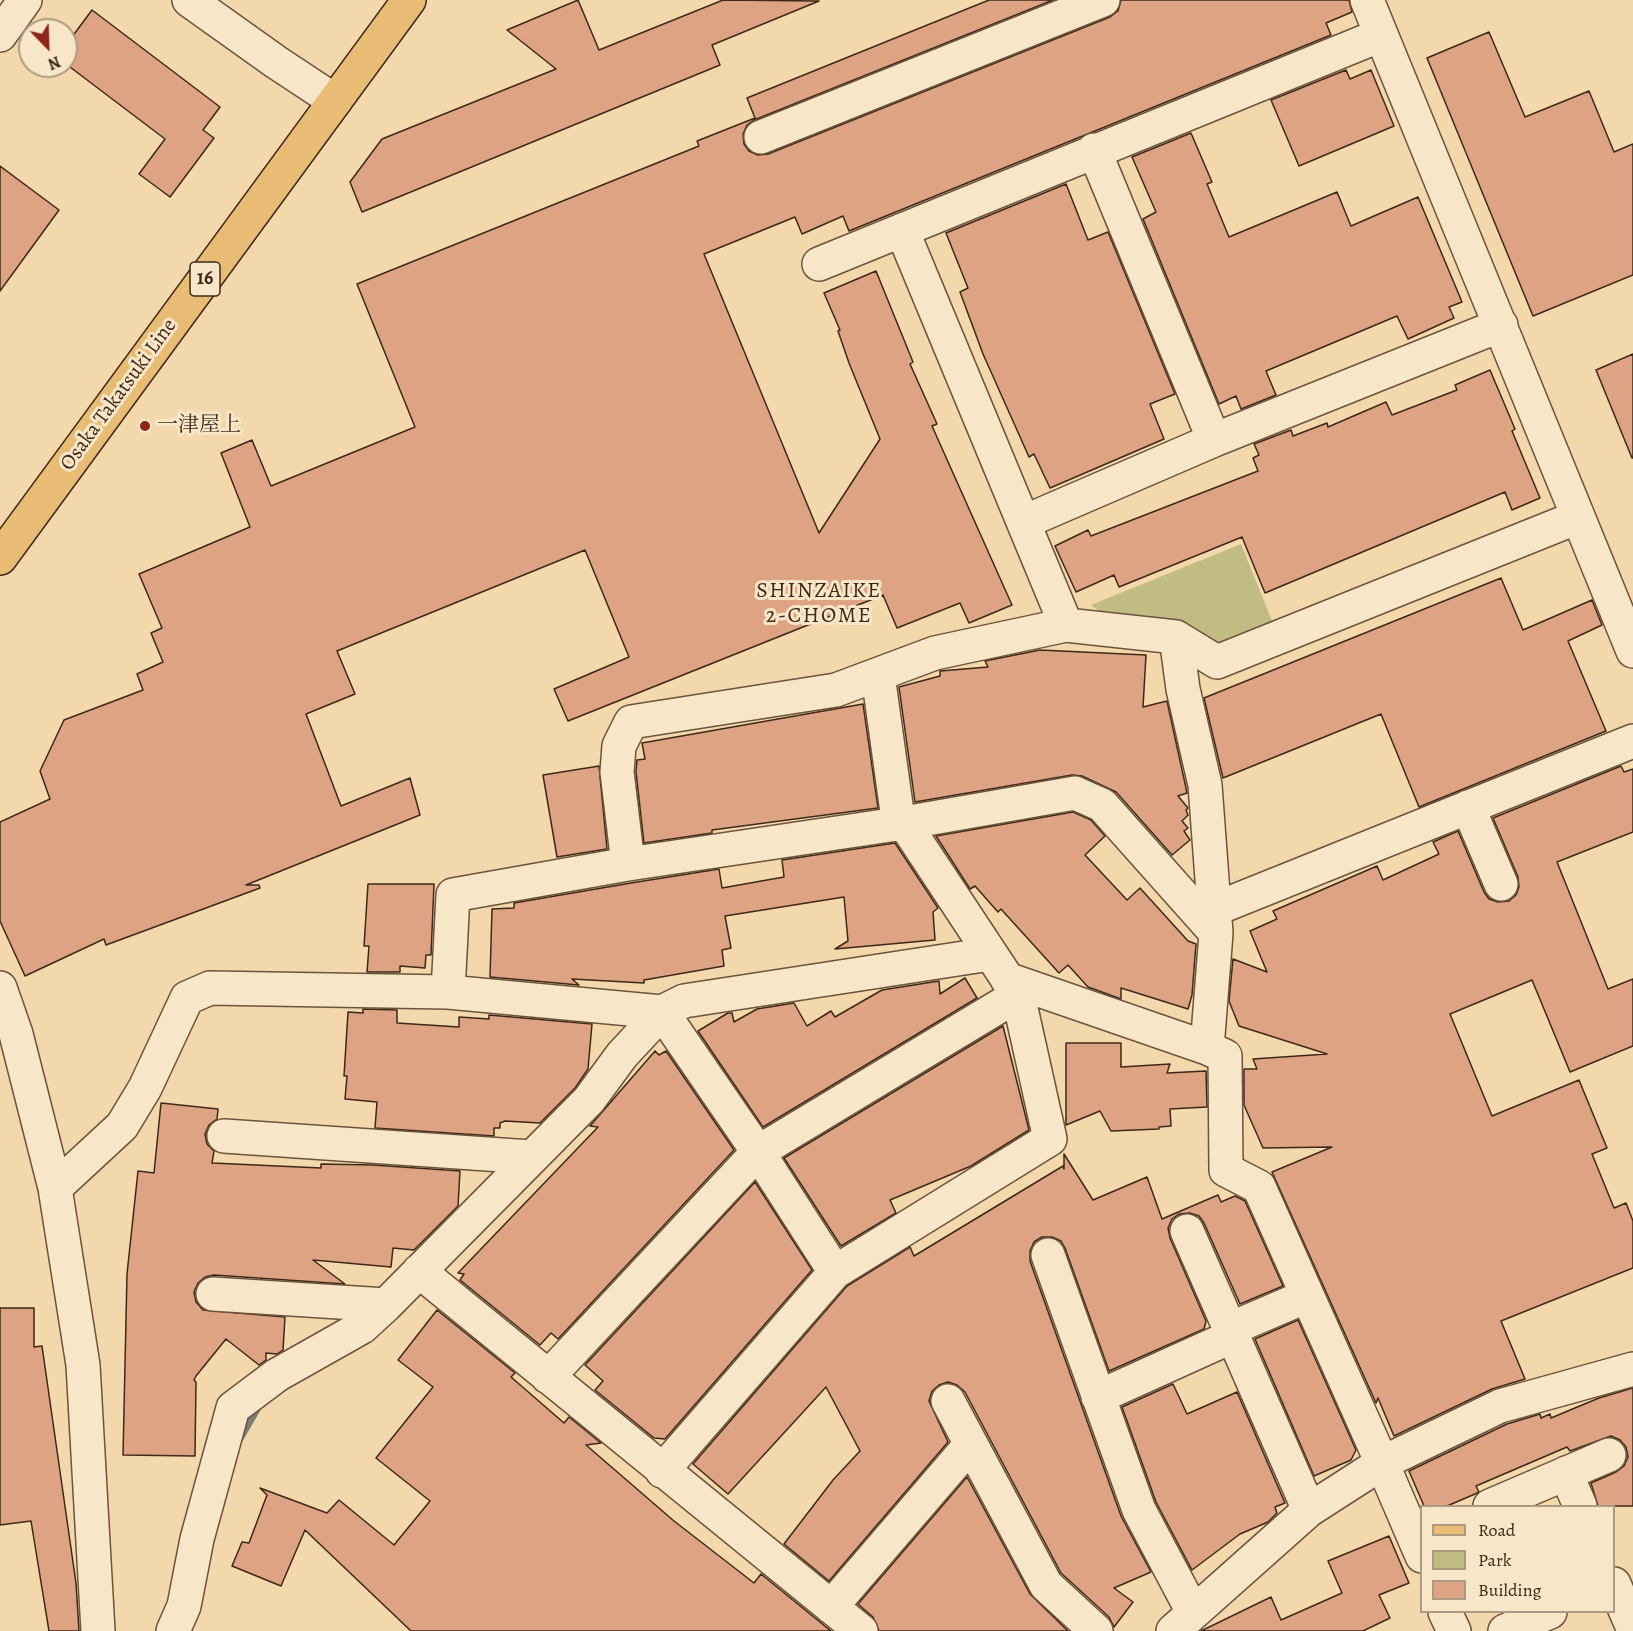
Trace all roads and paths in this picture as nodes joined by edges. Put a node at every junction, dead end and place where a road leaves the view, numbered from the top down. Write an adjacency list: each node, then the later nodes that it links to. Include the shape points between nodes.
1 (25, 0): 6 (street)
2 (189, 0): 8 (street)
3 (409, 0): 8 (main road, Osaka Takatsuki Line / 16)
4 (1103, 0): 9 (street)
5 (1367, 0): 7 (street)
6 (0, 35)
7 (1381, 35): 10 (street); 13 (street)
8 (335, 101): 17 (main road, Osaka Takatsuki Line / 16)
9 (760, 137)
10 (1094, 150): 11 (street); 14 (street)
11 (902, 230): 12 (street); 16 (street)
12 (819, 264)
13 (1501, 325): 14 (street); 15 (street)
14 (1214, 440): 16 (street)
15 (1578, 517): 19 (street, via 1216,662); 20 (street)
16 (1024, 522): 18 (street)
17 (0, 558)
18 (1066, 625): 19 (street); 21 (street, via 935,652)
19 (1176, 637): 27 (street, via 1205,785)
20 (1633, 651)
21 (878, 675): 24 (street, via 897,812); 25 (street, via 836,690 631,722 619,746 617,772)
22 (1633, 741): 23 (street)
23 (1468, 807): 26 (street); 27 (street)
24 (904, 823): 25 (street); 27 (street, via 1076,793 1102,805); 28 (street)
25 (628, 864): 30 (street, via 453,896)
26 (1501, 884)
27 (1216, 921): 32 (street)
28 (1005, 976): 31 (street, via 684,1001); 32 (street); 34 (street); 40 (street, via 1050,1138)
29 (0, 988): 36 (street, via 16,1034)
30 (448, 992): 31 (street); 36 (street, via 210,988 187,998 145,1088 122,1126)
31 (662, 1012): 34 (street); 35 (street, via 622,1055 590,1100)
32 (1207, 1048): 42 (street, via 1226,1056 1226,1170 1259,1187)
33 (224, 1136): 35 (street)
34 (758, 1152): 40 (street); 46 (street)
35 (531, 1157): 39 (street)
36 (55, 1188): 64 (street, via 83,1365)
37 (1187, 1231): 44 (street)
38 (1048, 1255): 47 (street)
39 (419, 1271): 43 (street); 46 (street)
40 (835, 1272): 52 (street)
41 (213, 1294): 43 (street)
42 (1307, 1296): 44 (street); 51 (street)
43 (386, 1305): 65 (street, via 362,1327 277,1375 233,1408 197,1539 184,1606)
44 (1231, 1332): 47 (street); 56 (street)
45 (1633, 1369): 51 (street, via 1500,1406)
46 (548, 1377): 52 (street)
47 (1098, 1396): 62 (street)
48 (948, 1401): 49 (street)
49 (971, 1444): 59 (street); 67 (street, via 1047,1585)
50 (1609, 1455): 53 (street)
51 (1382, 1463): 56 (street); 57 (street)
52 (662, 1471): 59 (street)
53 (1566, 1473): 54 (street); 55 (street)
54 (1492, 1505)
55 (1580, 1505)
56 (1309, 1510): 62 (street)
57 (1419, 1544)
58 (1615, 1586): 63 (street)
59 (831, 1607): 66 (street)
60 (1446, 1613): 68 (street)
61 (1546, 1613): 69 (street)
62 (1186, 1623)
63 (1633, 1628)
64 (98, 1631)
65 (173, 1631)
66 (861, 1631)
67 (1096, 1631)
68 (1454, 1631)
69 (1505, 1631)

